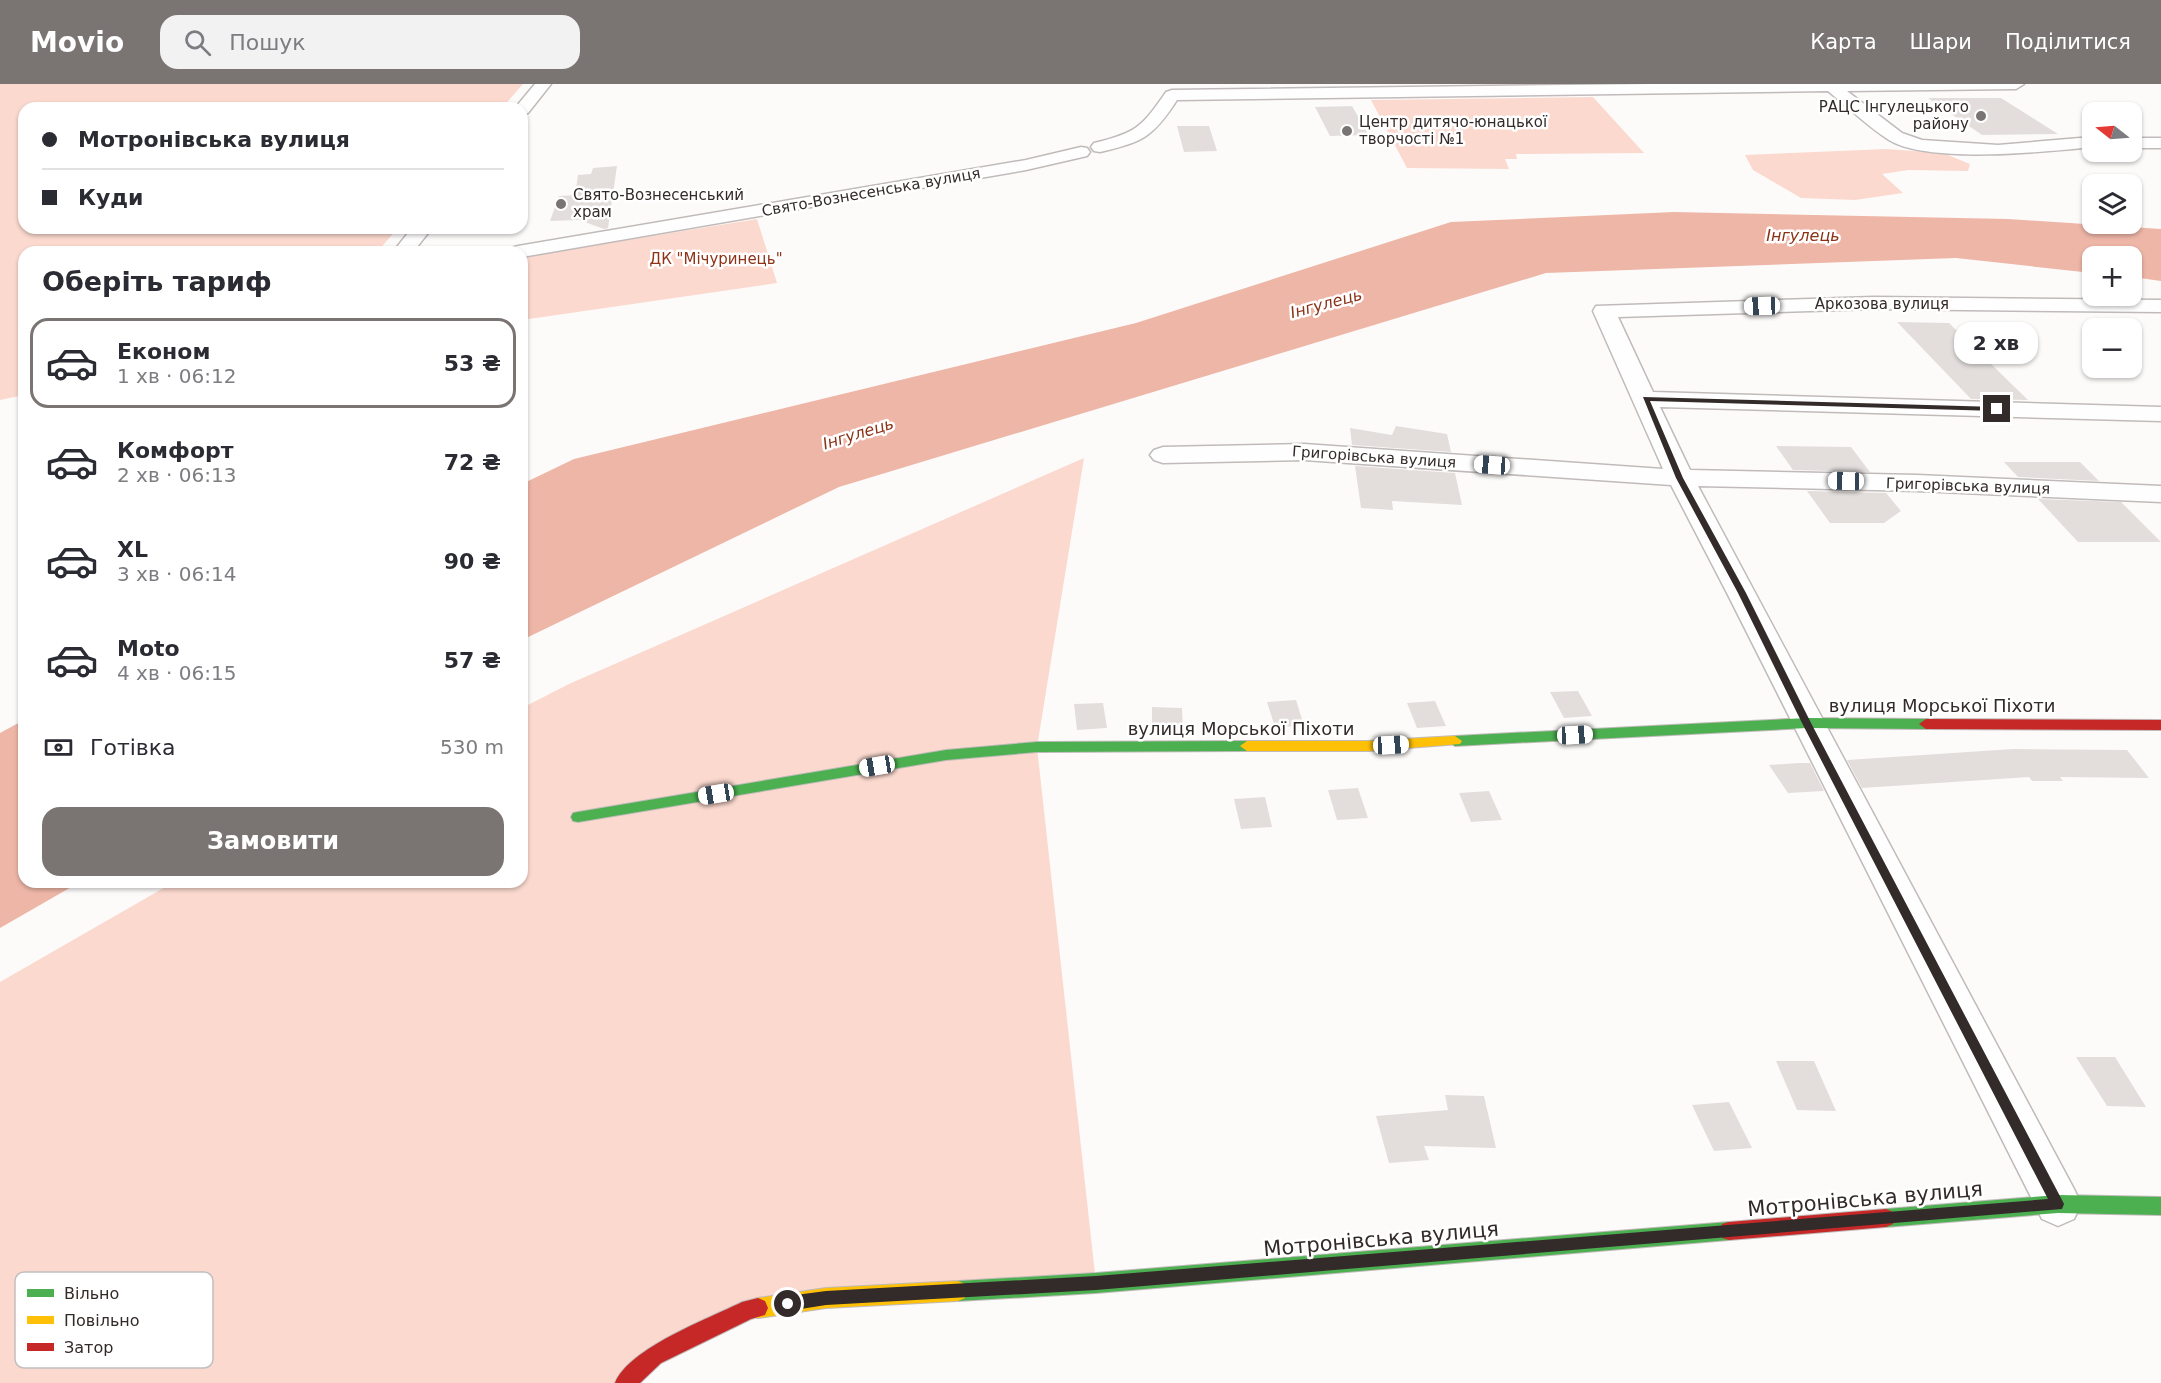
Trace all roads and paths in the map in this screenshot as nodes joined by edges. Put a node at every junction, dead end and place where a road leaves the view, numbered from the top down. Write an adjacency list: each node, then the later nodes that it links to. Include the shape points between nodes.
1 (543, 84): 5 (street)
2 (2016, 84): 3 (street)
3 (1831, 86): 4 (street); 6 (street, via 1896,137 1920,145 1998,150)
4 (1371, 88): 9 (street, via 1172,95 1150,127 1136,139)
5 (528, 103)
6 (2082, 143)
7 (2142, 143): 8 (street)
8 (2161, 143)
9 (1100, 147)
10 (1081, 152): 13 (street, Свято-Вознесенська вулиця, via 1026,165)
11 (417, 234): 12 (street)
12 (408, 246)
13 (528, 250)
14 (2161, 306): 15 (street, Аркозова вулиця, via 1874,303 1604,311)
15 (1645, 399): 16 (street); 18 (street)
16 (2161, 414)
17 (1163, 455): 18 (street, Григорівська вулиця, via 1304,452)
18 (1680, 478): 19 (street, Григорівська вулиця); 20 (street)
19 (2161, 494)
20 (1807, 723): 21 (street, вулиця Морської Піхоти); 22 (street, вулиця Морської Піхоти, via 1368,746 1037,747 946,755); 23 (street)
21 (2161, 725)
22 (578, 817)
23 (2058, 1204): 24 (street, Мотронівська вулиця); 25 (street, Мотронівська вулиця, via 1096,1283 826,1298 749,1309 654,1356)
24 (2161, 1206)
25 (625, 1383)

